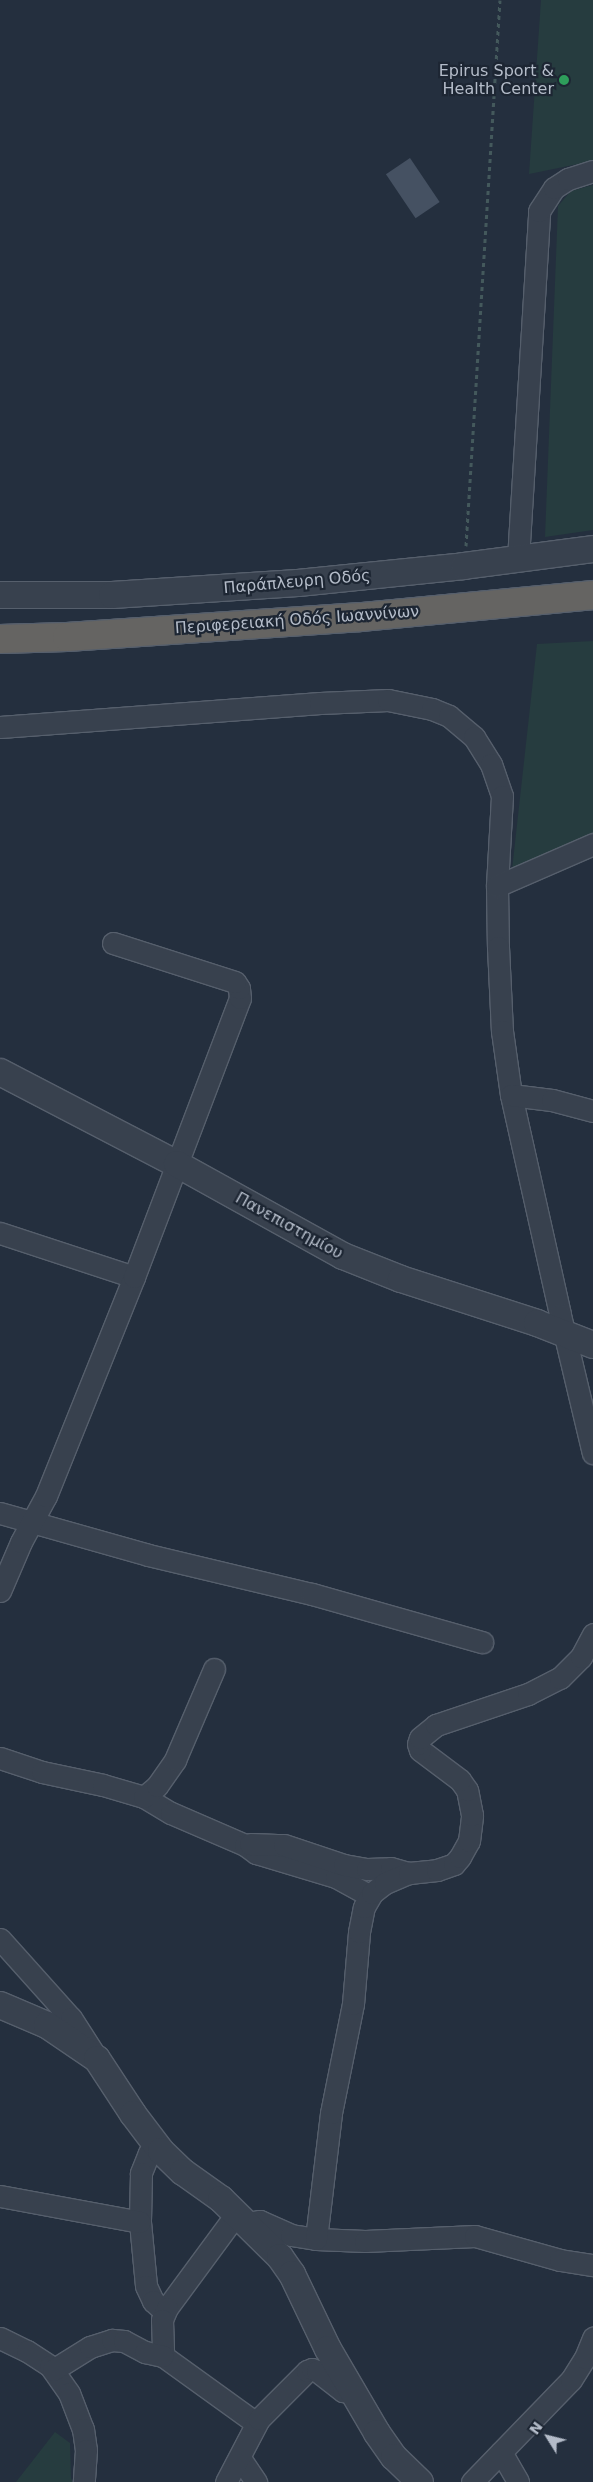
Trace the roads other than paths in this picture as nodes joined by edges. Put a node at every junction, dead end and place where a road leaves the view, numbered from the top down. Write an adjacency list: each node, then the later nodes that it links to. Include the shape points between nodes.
1 (593, 171): 3 (street, via 568,179 554,188 539,211)
2 (593, 549): 3 (street, Παράπλευρη Οδός)
3 (518, 559): 4 (street, Παράπλευρη Οδός, via 354,578 168,592)
4 (0, 595)
5 (593, 595): 6 (highway, Περιφερειακή Οδός Ιωαννίνων, via 361,617)
6 (0, 639)
7 (0, 727): 9 (street, via 362,700 408,703 432,709 448,716 474,737 497,778 503,806)
8 (593, 844): 9 (street)
9 (497, 886): 12 (street, via 501,1010)
10 (113, 943): 14 (street, via 235,982 239,988 240,998)
11 (0, 1072): 14 (street, Πανεπιστημίου)
12 (511, 1095): 13 (street, via 552,1100); 17 (street)
13 (593, 1111)
14 (177, 1164): 16 (street); 17 (street, Πανεπιστημίου, via 343,1256 401,1279)
15 (0, 1233): 16 (street)
16 (134, 1278): 21 (street, via 46,1496)
17 (564, 1333): 18 (street, Πανεπιστημίου); 19 (street)
18 (593, 1345)
19 (593, 1454)
20 (0, 1513): 21 (street)
21 (32, 1522): 22 (street); 24 (street, via 148,1555 312,1594)
22 (0, 1591)
23 (593, 1634): 29 (street, via 576,1664 552,1683 436,1725 421,1735 420,1750 460,1780 467,1790 472,1816 471,1834 466,1849 454,1864 437,1870)
24 (482, 1642)
25 (214, 1670): 27 (street, via 175,1760 157,1786)
26 (0, 1758): 27 (street, via 42,1772)
27 (144, 1797): 28 (street, via 184,1819)
28 (245, 1845): 29 (street, via 284,1845 344,1865 367,1869 391,1868); 30 (street, via 256,1853 343,1880)
29 (409, 1873): 30 (street, via 385,1883)
30 (370, 1896): 38 (street, via 364,1907 359,1932 353,2004 333,2105)
31 (0, 1939): 33 (street, via 71,2018)
32 (0, 2005): 33 (street, via 47,2025)
33 (97, 2059): 34 (street)
34 (155, 2144): 36 (street, via 173,2164); 37 (street, via 141,2173)
35 (0, 2196): 37 (street)
36 (242, 2218): 38 (street, via 260,2221 291,2235); 40 (street); 45 (street, via 273,2248 292,2274 322,2339)
37 (140, 2222): 40 (street, via 146,2286)
38 (316, 2239): 39 (street, via 475,2236 560,2260)
39 (593, 2264)
40 (164, 2312): 43 (street)
41 (0, 2338): 44 (street, via 27,2350)
42 (593, 2338): 47 (street, via 571,2380)
43 (163, 2356): 44 (street, via 112,2340 90,2347); 46 (street)
44 (53, 2370): 49 (street, via 69,2393 80,2419 86,2450)
45 (353, 2390): 46 (street, via 343,2390 317,2371 309,2370); 52 (street, via 394,2457)
46 (256, 2424): 48 (street)
47 (501, 2452): 53 (street); 54 (street)
48 (240, 2458): 50 (street); 51 (street)
49 (84, 2482)
50 (226, 2482)
51 (256, 2482)
52 (421, 2482)
53 (472, 2482)
54 (518, 2482)

